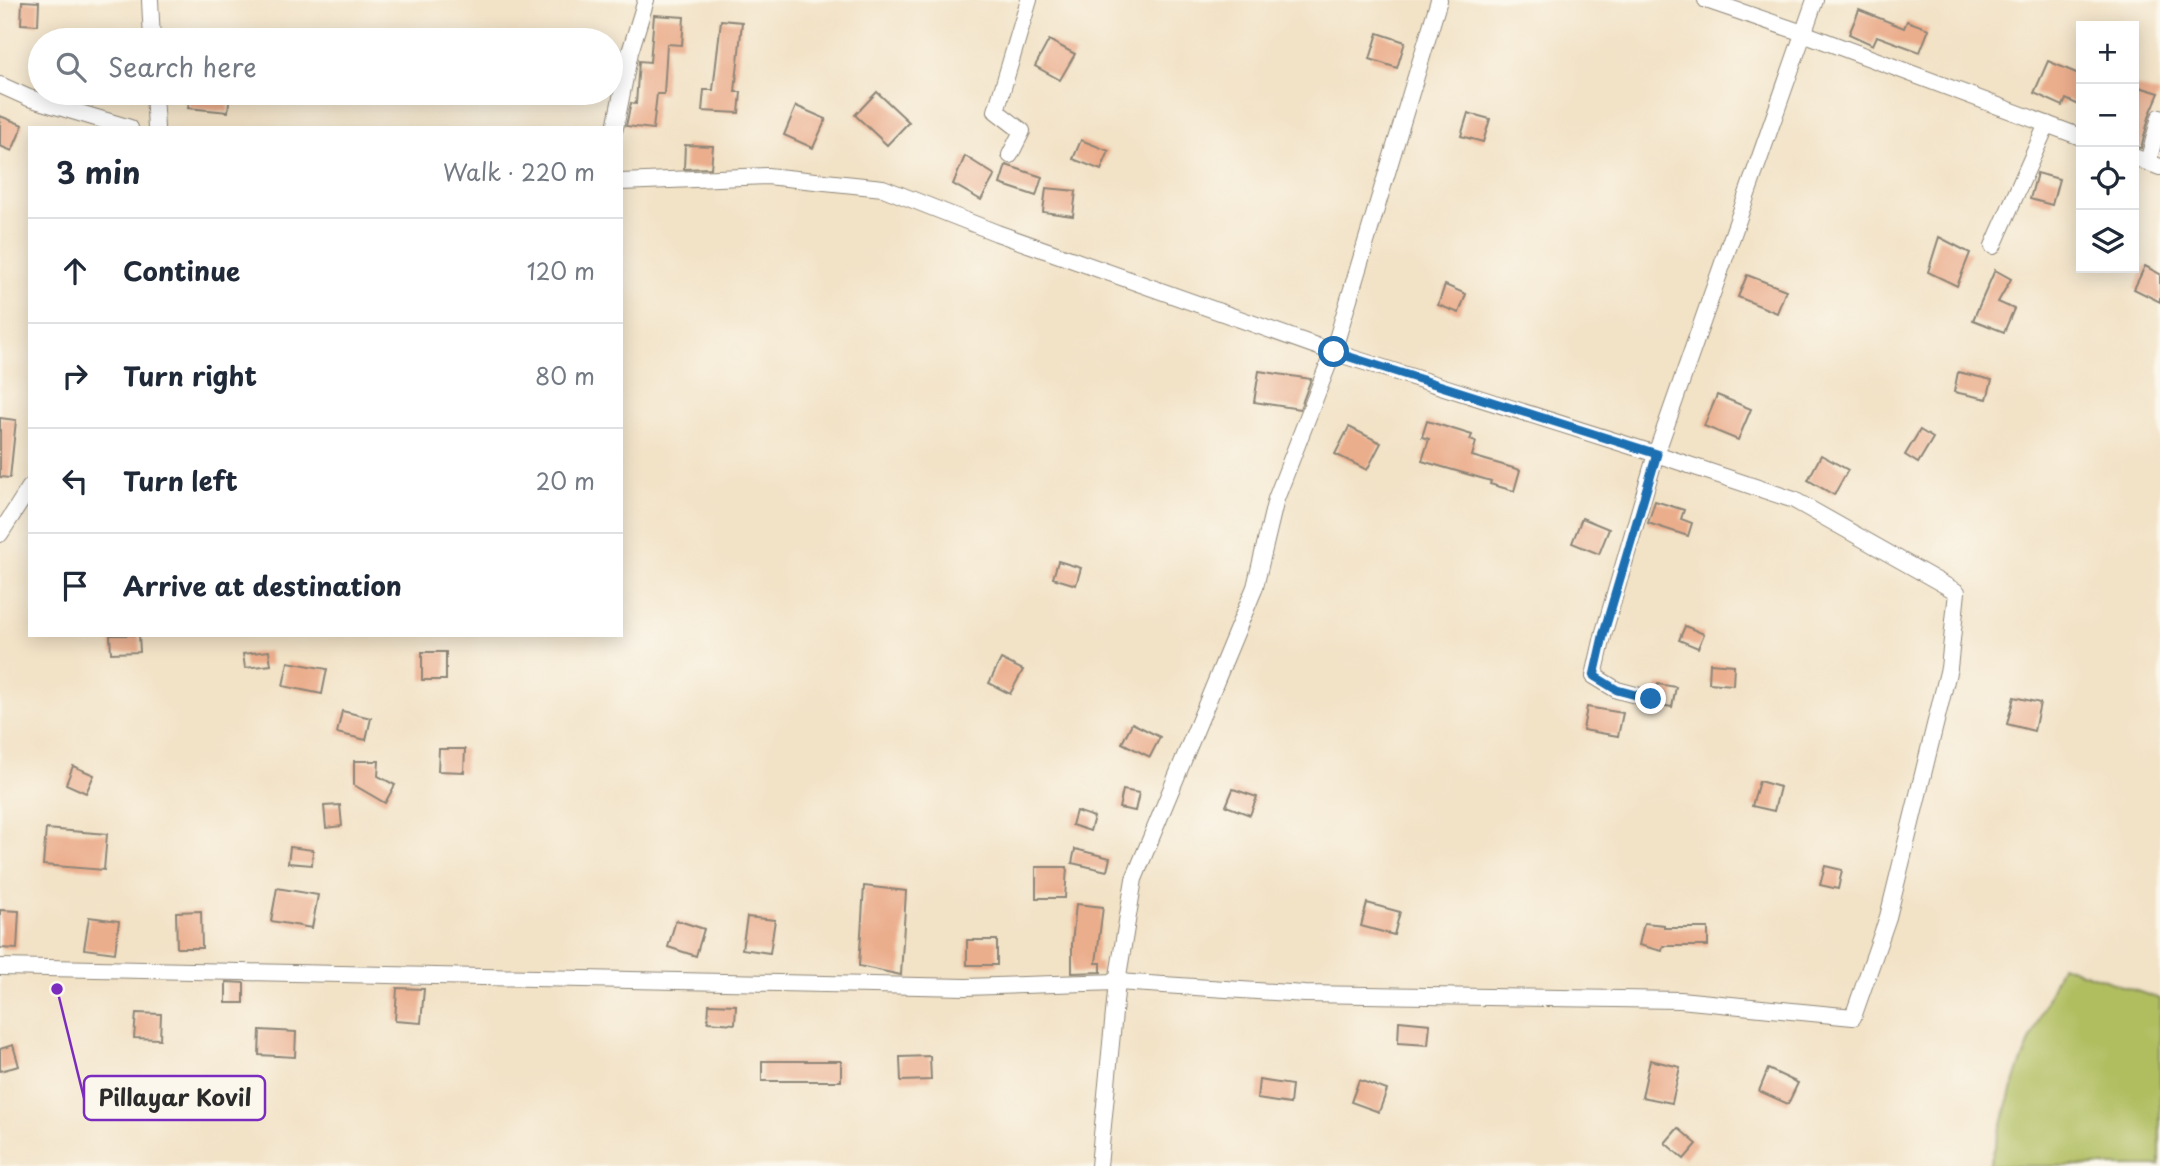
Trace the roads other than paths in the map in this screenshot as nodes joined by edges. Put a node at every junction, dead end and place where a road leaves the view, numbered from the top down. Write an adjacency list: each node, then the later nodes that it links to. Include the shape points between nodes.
1 (150, 0): 7 (street)
2 (646, 0): 10 (street)
3 (1030, 0): 21 (street, via 996,111 1022,131)
4 (1439, 0): 25 (street)
5 (1706, 0): 8 (street)
6 (1815, 0): 8 (street)
7 (151, 28)
8 (1803, 33): 16 (street); 26 (street)
9 (0, 85): 11 (street)
10 (623, 87)
11 (28, 98)
12 (53, 105): 17 (street)
13 (155, 105): 18 (street)
14 (620, 105): 19 (street)
15 (2160, 117): 22 (street)
16 (2047, 124): 20 (street); 24 (street)
17 (123, 126)
18 (156, 126)
19 (615, 126)
20 (2076, 135)
21 (1010, 155)
22 (2147, 162)
23 (623, 182): 25 (street, via 767,176 883,188)
24 (1993, 246)
25 (1334, 352): 26 (street); 31 (street, via 1276,499 1255,587 1134,880)
26 (1657, 454): 29 (street, via 1594,676 1617,690); 31 (street, via 1794,500 1957,592 1946,681 1888,917 1853,1017 1680,1000 1305,994)
27 (28, 490): 28 (street)
28 (0, 534)
29 (1651, 699)
30 (0, 967): 31 (street, via 952,987)
31 (1117, 982): 32 (street)
32 (1099, 1166)

